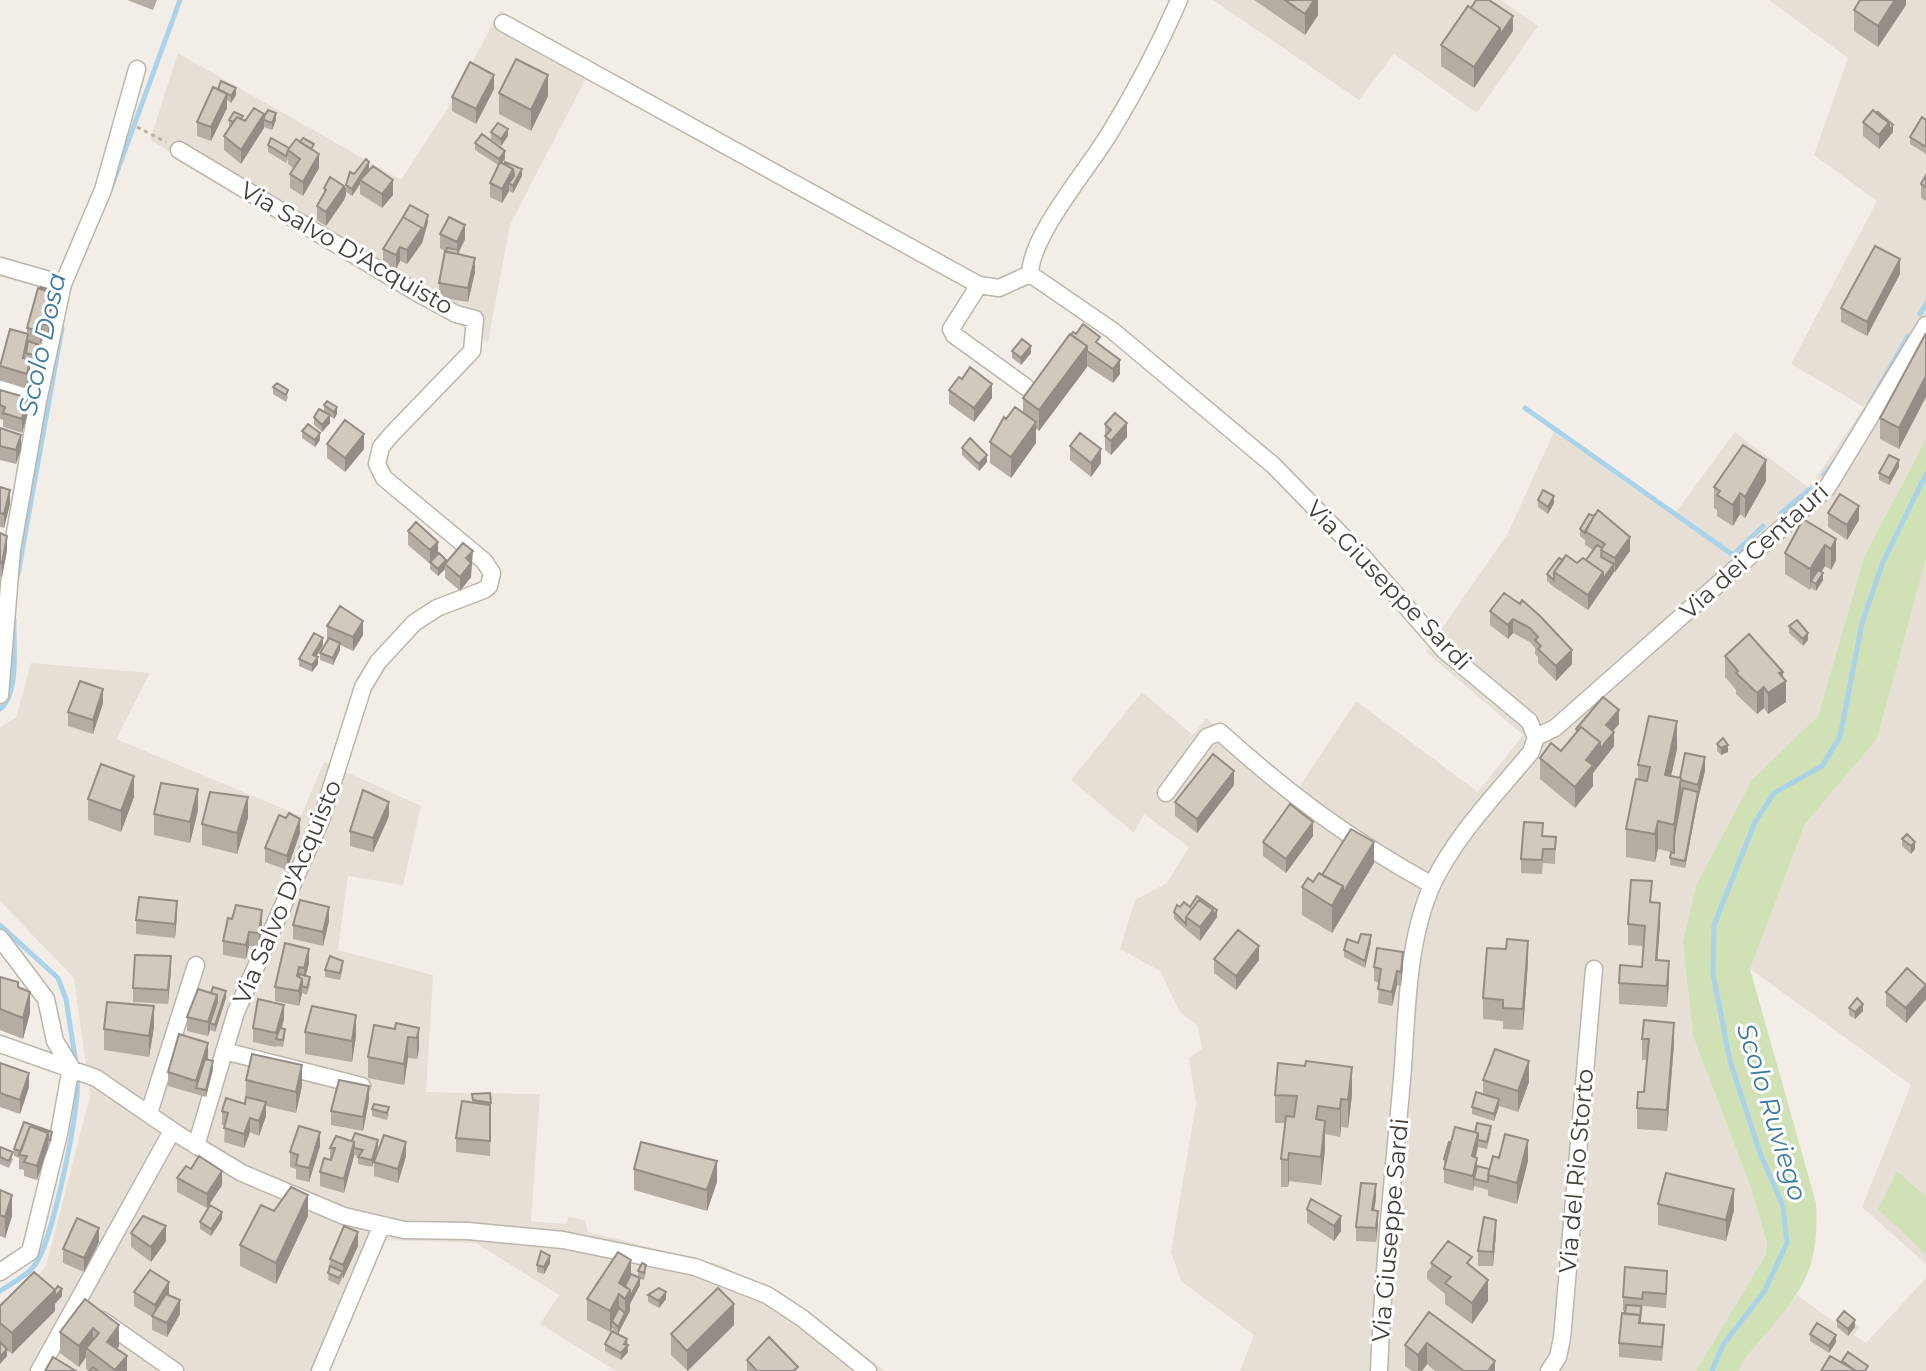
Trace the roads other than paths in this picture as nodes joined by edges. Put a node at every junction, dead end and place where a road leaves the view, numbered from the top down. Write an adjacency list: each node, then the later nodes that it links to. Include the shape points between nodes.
1 (1179, 0): 6 (street, via 1112,131 1049,225)
2 (503, 23): 8 (street)
3 (137, 69): 7 (street, via 107,179)
4 (179, 150): 22 (street, Via Salvo D'Acquisto, via 421,295 475,319 472,351 391,435 377,464 384,478 492,573 484,590 414,623 363,687 321,820 236,1012)
5 (0, 266): 7 (street)
6 (1030, 274): 8 (street, via 999,288); 14 (street, Via Giuseppe Sardi, via 1113,331 1273,465 1363,557 1426,632 1522,714)
7 (63, 284): 12 (street)
8 (979, 285): 10 (street, via 951,329)
9 (1926, 325): 14 (street, Via dei Centauri, via 1827,488 1555,728)
10 (1026, 387)
11 (0, 389): 12 (street)
12 (38, 401): 13 (street, via 12,550)
13 (0, 695)
14 (1536, 737): 16 (street, Via Giuseppe Sardi, via 1531,752 1472,824)
15 (1166, 793): 16 (street, via 1207,737 1220,732 1336,829)
16 (1432, 885): 36 (street, Via Giuseppe Sardi, via 1413,968)
17 (0, 938): 20 (street, via 46,999)
18 (196, 965): 26 (street)
19 (1594, 969): 37 (street, Via del Rio Storto, via 1562,1338)
20 (55, 1041): 23 (street); 24 (street)
21 (0, 1044): 23 (street)
22 (224, 1051): 25 (street); 28 (street, Via Salvo D'Acquisto)
23 (33, 1056): 24 (street)
24 (71, 1067): 26 (street); 30 (street, via 30,1252)
25 (366, 1087)
26 (149, 1113): 27 (street)
27 (172, 1131): 28 (street); 31 (street)
28 (196, 1146): 29 (street, via 256,1179)
29 (381, 1227): 34 (street); 35 (street, via 563,1240 695,1267 767,1295)
30 (0, 1272)
31 (74, 1310): 32 (street); 33 (street)
32 (39, 1371)
33 (175, 1371)
34 (320, 1371)
35 (868, 1371)
36 (1379, 1371)
37 (1549, 1371)

